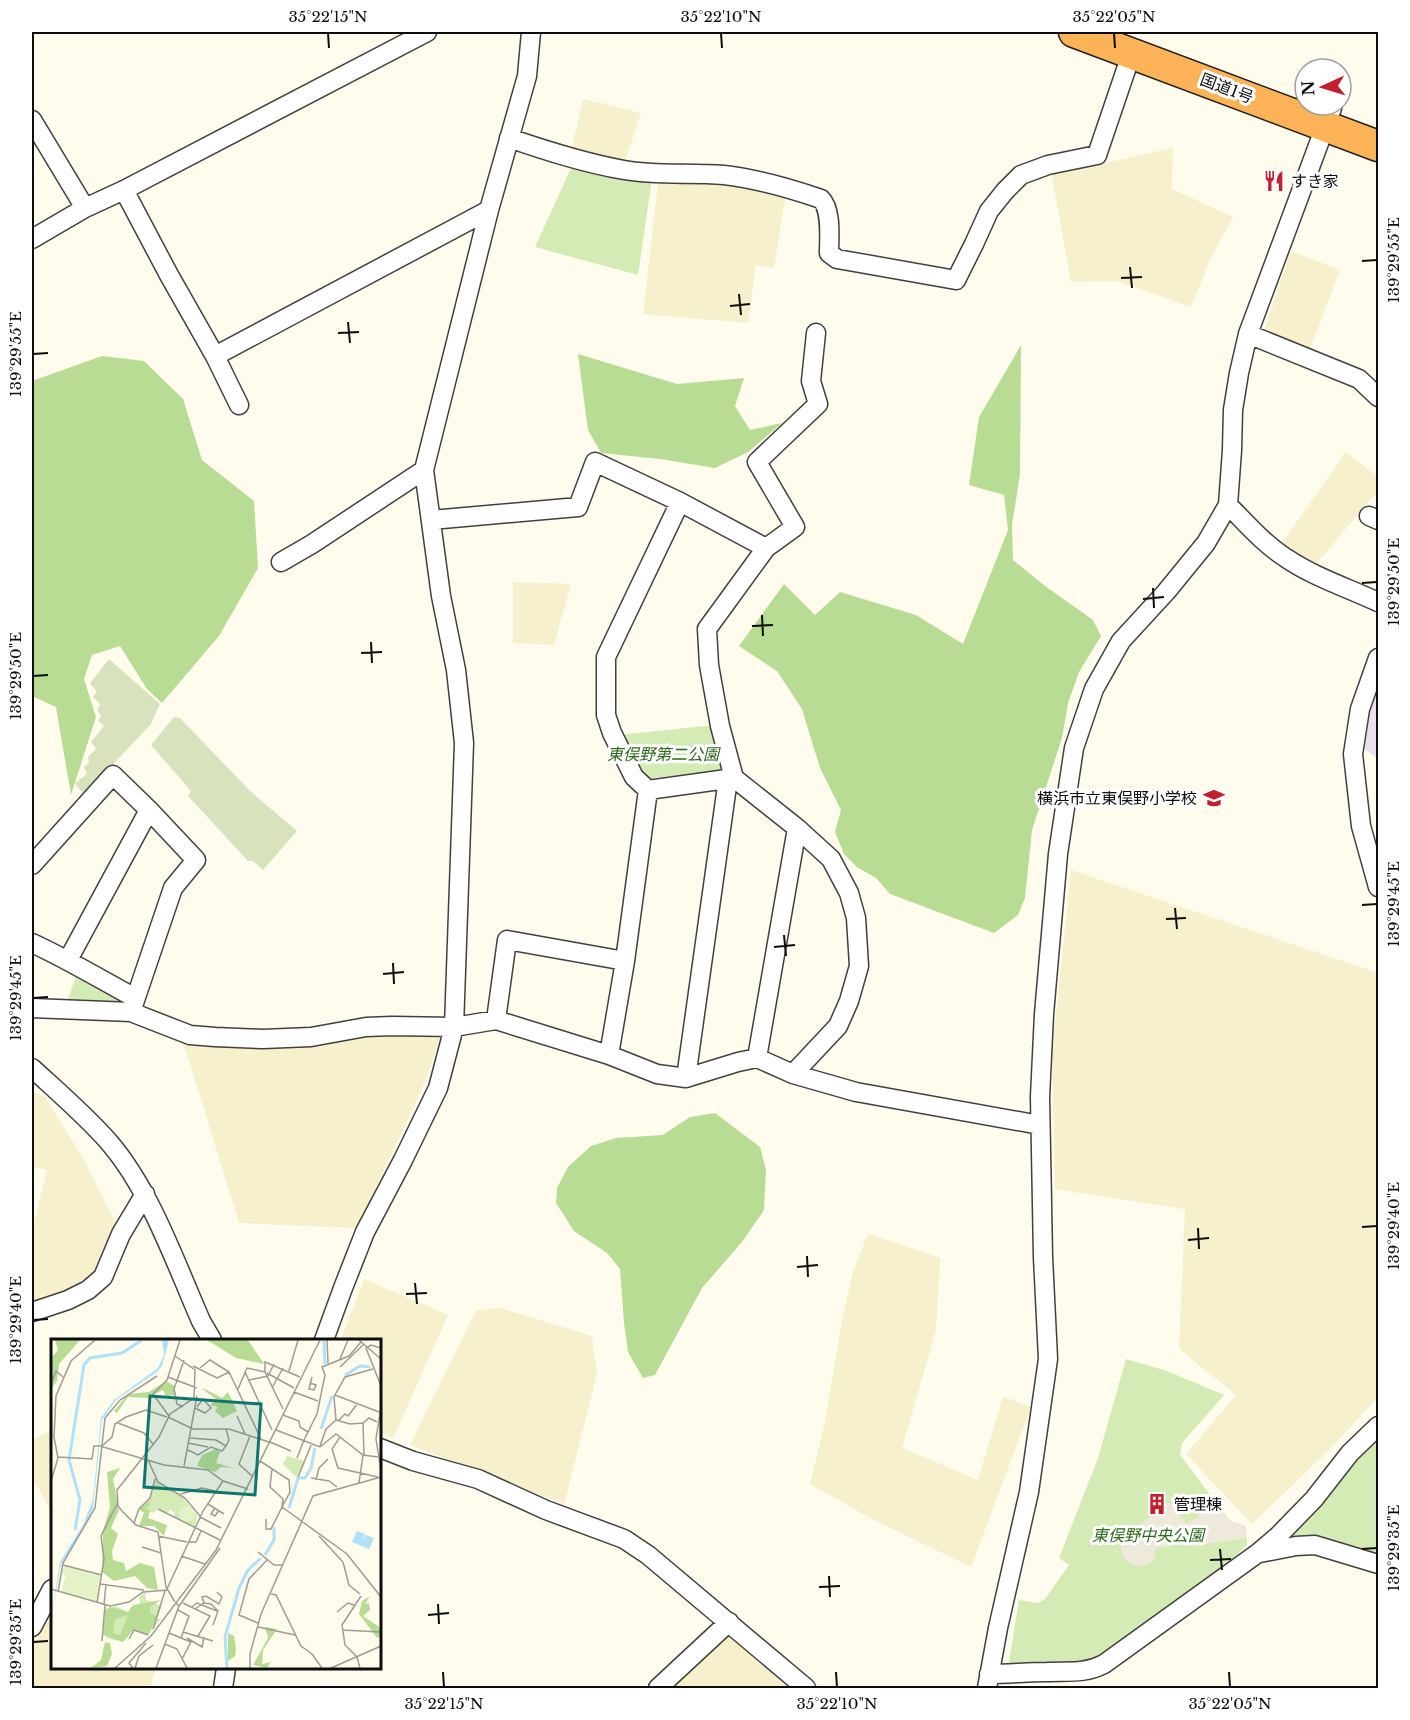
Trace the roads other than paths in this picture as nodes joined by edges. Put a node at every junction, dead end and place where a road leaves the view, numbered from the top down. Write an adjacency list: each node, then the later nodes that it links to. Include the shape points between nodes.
1 (427, 32): 13 (street)
2 (531, 32): 11 (street, via 527,76)
3 (1074, 32): 4 (highway, 国道1号)
4 (1129, 42): 5 (highway, 国道1号); 11 (street, via 1097,156 1048,165 1021,175 988,211 956,280 837,259 829,253 826,203 786,187 723,175 626,171 563,157)
5 (1293, 99)
6 (1319, 117): 18 (street)
7 (1334, 117): 12 (highway, 国道1号)
8 (1348, 117): 10 (highway, 国道1号)
9 (32, 120): 14 (street)
10 (1378, 126)
11 (509, 138): 15 (street)
12 (1378, 146)
13 (124, 190): 14 (street); 19 (street)
14 (85, 207): 16 (street)
15 (489, 210): 19 (street); 22 (street)
16 (32, 239)
17 (816, 333): 26 (street, via 811,381 818,404 757,462 795,527)
18 (1248, 334): 20 (street, via 1359,379); 24 (street, via 1233,410)
19 (215, 356): 21 (street)
20 (1378, 397)
21 (239, 405)
22 (424, 470): 25 (street); 27 (street)
23 (680, 502): 25 (street, via 595,462 578,507); 26 (street); 31 (street, via 606,657 606,715 634,777)
24 (1228, 505): 28 (street, via 1260,537 1300,567); 48 (street, via 1206,543 1121,641 1094,689 1074,748 1058,854 1044,1014)
25 (431, 520): 42 (street, via 464,743)
26 (766, 548): 30 (street, via 707,629 709,665)
27 (281, 562)
28 (1378, 602)
29 (1378, 658): 35 (street, via 1360,709 1353,754 1361,826)
30 (731, 778): 31 (street); 33 (street); 47 (street)
31 (648, 790): 38 (street)
32 (149, 810): 34 (street, via 113,775); 37 (street); 39 (street, via 196,860 173,888)
33 (797, 828): 44 (street); 46 (street, via 831,859 849,893 856,918 858,966 838,1026)
34 (32, 865)
35 (1378, 887)
36 (32, 943): 37 (street)
37 (68, 960): 39 (street)
38 (625, 961): 41 (street, via 507,940); 43 (street)
39 (133, 1005): 40 (street); 42 (street, via 190,1035 215,1037 311,1037 366,1027)
40 (32, 1008)
41 (496, 1020): 42 (street); 43 (street)
42 (454, 1027): 52 (street, via 438,1088 365,1232)
43 (609, 1055): 47 (street, via 657,1074)
44 (757, 1058): 46 (street); 47 (street)
45 (32, 1068): 49 (street, via 108,1142)
46 (792, 1074): 48 (street, via 856,1092)
47 (686, 1078)
48 (1040, 1125): 61 (street, via 1048,1359 1029,1492)
49 (145, 1194): 50 (street, via 102,1277 88,1290); 51 (street)
50 (32, 1312)
51 (211, 1339)
52 (325, 1339)
53 (1378, 1426): 55 (street, via 1350,1453 1314,1499)
54 (381, 1448): 58 (street, via 478,1479 624,1539)
55 (1258, 1553): 56 (street, via 1315,1545); 61 (street, via 1093,1670)
56 (1378, 1564)
57 (51, 1591): 59 (street)
58 (729, 1622): 63 (street); 64 (street)
59 (32, 1627)
60 (226, 1669): 62 (street)
61 (988, 1681)
62 (223, 1689)
63 (658, 1689)
64 (806, 1689)

